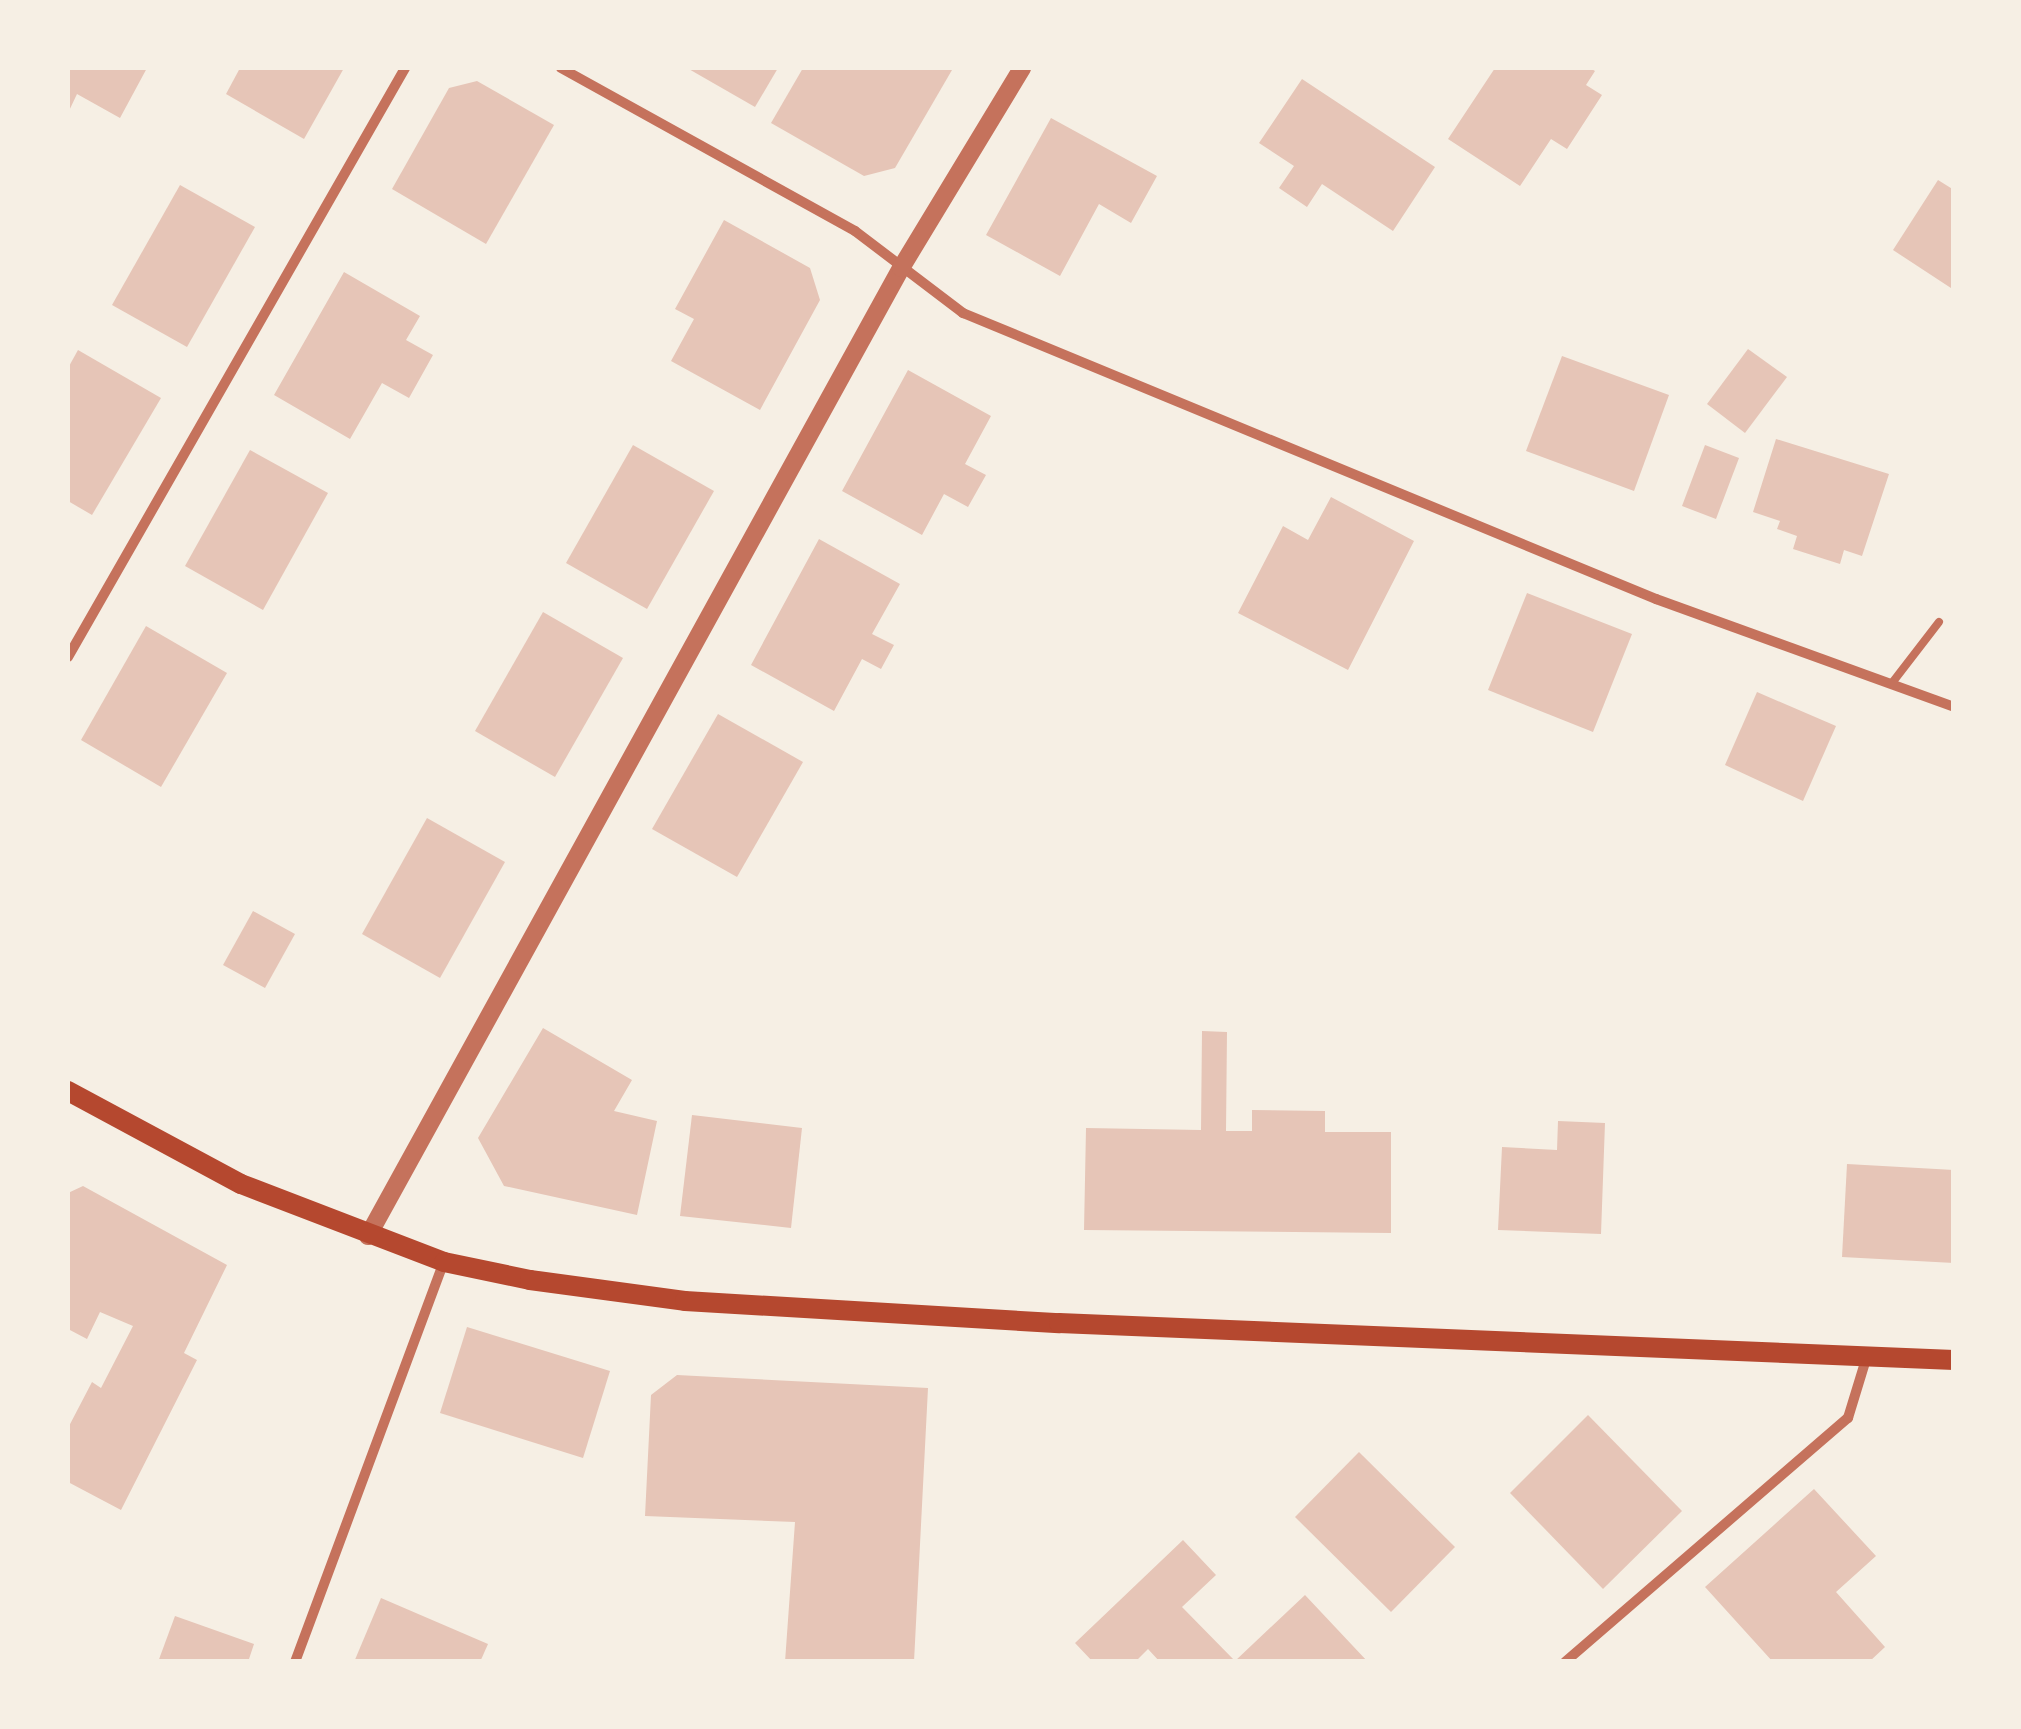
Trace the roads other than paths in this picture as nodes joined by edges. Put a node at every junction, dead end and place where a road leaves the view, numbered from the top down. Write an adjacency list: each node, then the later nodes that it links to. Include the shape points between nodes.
1 (405, 68): 6 (street)
2 (561, 68): 4 (street, via 855,231)
3 (1022, 68): 4 (street)
4 (901, 268): 7 (street, via 963,313 1205,416 1656,599); 10 (street)
5 (1938, 622): 7 (lane)
6 (68, 657)
7 (1892, 683): 8 (street)
8 (1954, 707)
9 (68, 1091): 10 (main road, via 241,1184)
10 (368, 1236): 11 (main road)
11 (444, 1262): 12 (main road, via 684,1301); 14 (street)
12 (1868, 1355): 13 (main road); 15 (street, via 1848,1418)
13 (1954, 1360)
14 (296, 1662)
15 (1565, 1662)

